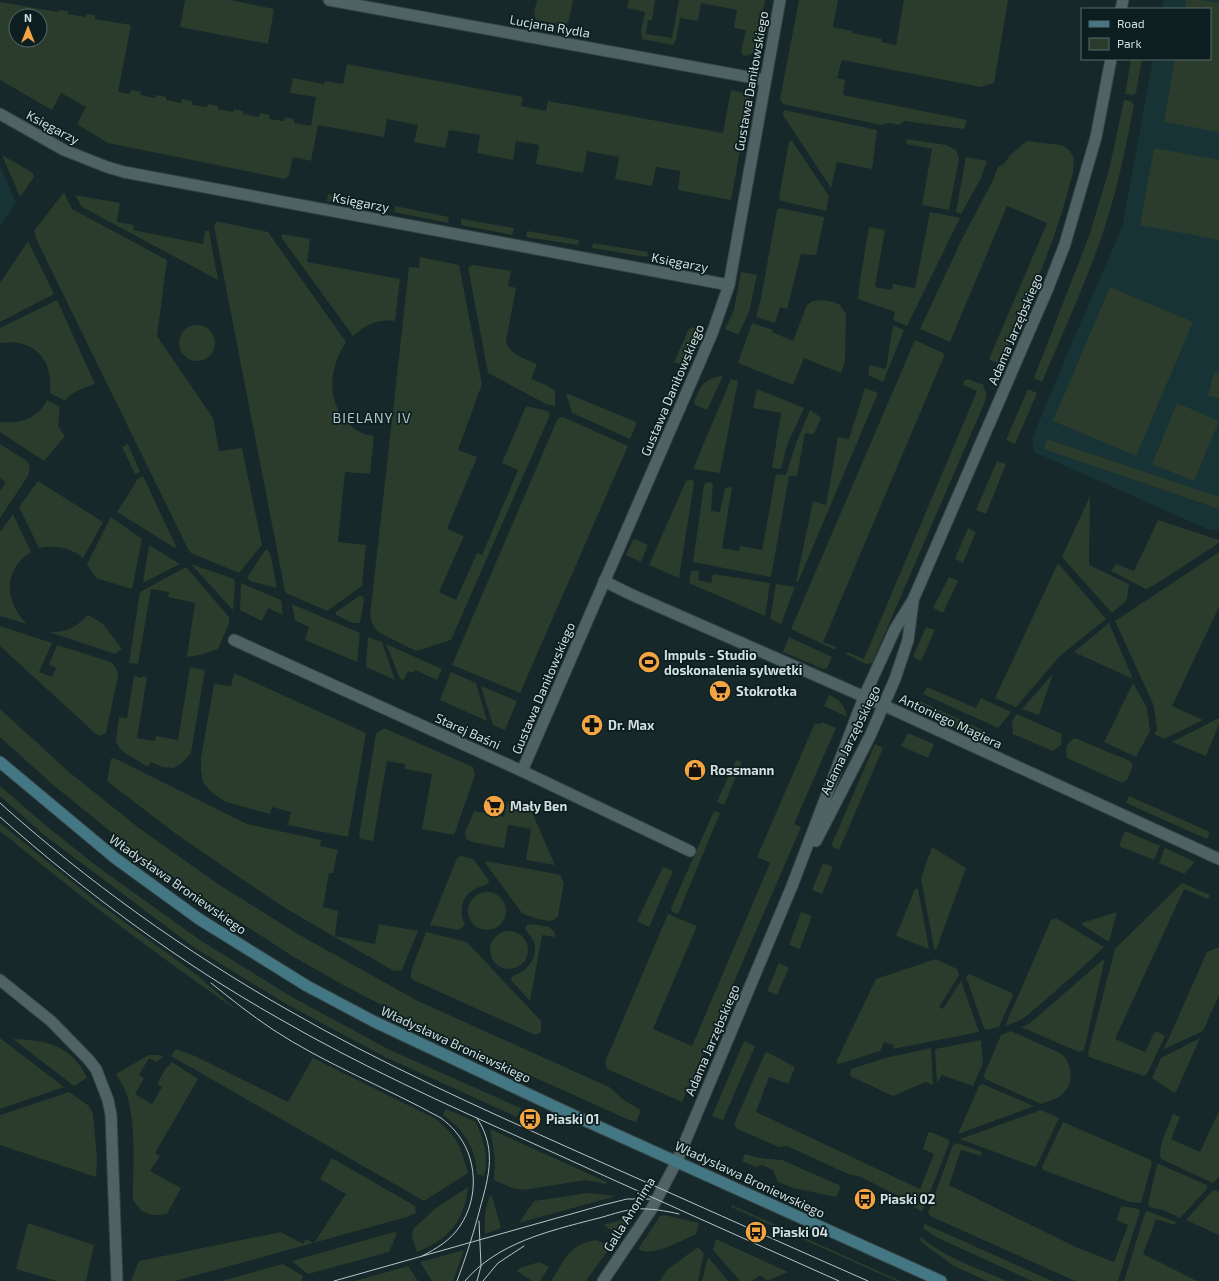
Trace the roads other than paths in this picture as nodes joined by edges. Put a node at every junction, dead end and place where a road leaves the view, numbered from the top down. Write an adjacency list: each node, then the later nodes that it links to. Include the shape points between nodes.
1 (329, 0): 4 (street, Lucjana Rydla)
2 (780, 0): 4 (street, Gustawa Daniłowskiego)
3 (1111, 60): 8 (street, Adama Jarzębskiego, via 1096,137 1065,244)
4 (765, 80): 6 (street, Gustawa Daniłowskiego)
5 (0, 114): 6 (street, Księgarzy, via 64,150 124,172)
6 (729, 285): 7 (street, Gustawa Daniłowskiego, via 708,344)
7 (604, 581): 10 (street, Antoniego Magiera); 13 (street, Gustawa Daniłowskiego)
8 (913, 600): 10 (street, Adama Jarzębskiego, via 895,629); 11 (street, Adama Jarzębskiego, via 905,650)
9 (234, 640): 13 (street, Starej Baśni)
10 (864, 697): 11 (street, Antoniego Magiera); 16 (street, Adama Jarzębskiego)
11 (883, 705): 15 (street, Antoniego Magiera); 16 (street, Adama Jarzębskiego, via 870,736)
12 (0, 762): 18 (main road, Władysława Broniewskiego, via 115,858 199,919 307,986 382,1026)
13 (522, 771): 14 (street, Starej Baśni)
14 (690, 851)
15 (1219, 859)
16 (792, 886): 18 (street, Adama Jarzębskiego)
17 (0, 980): 19 (street, via 50,1020 88,1059 96,1069 103,1086 111,1115)
18 (677, 1161): 20 (street, Galla Anonima, via 650,1210); 21 (main road, Władysława Broniewskiego)
19 (117, 1281)
20 (604, 1281)
21 (941, 1281)

